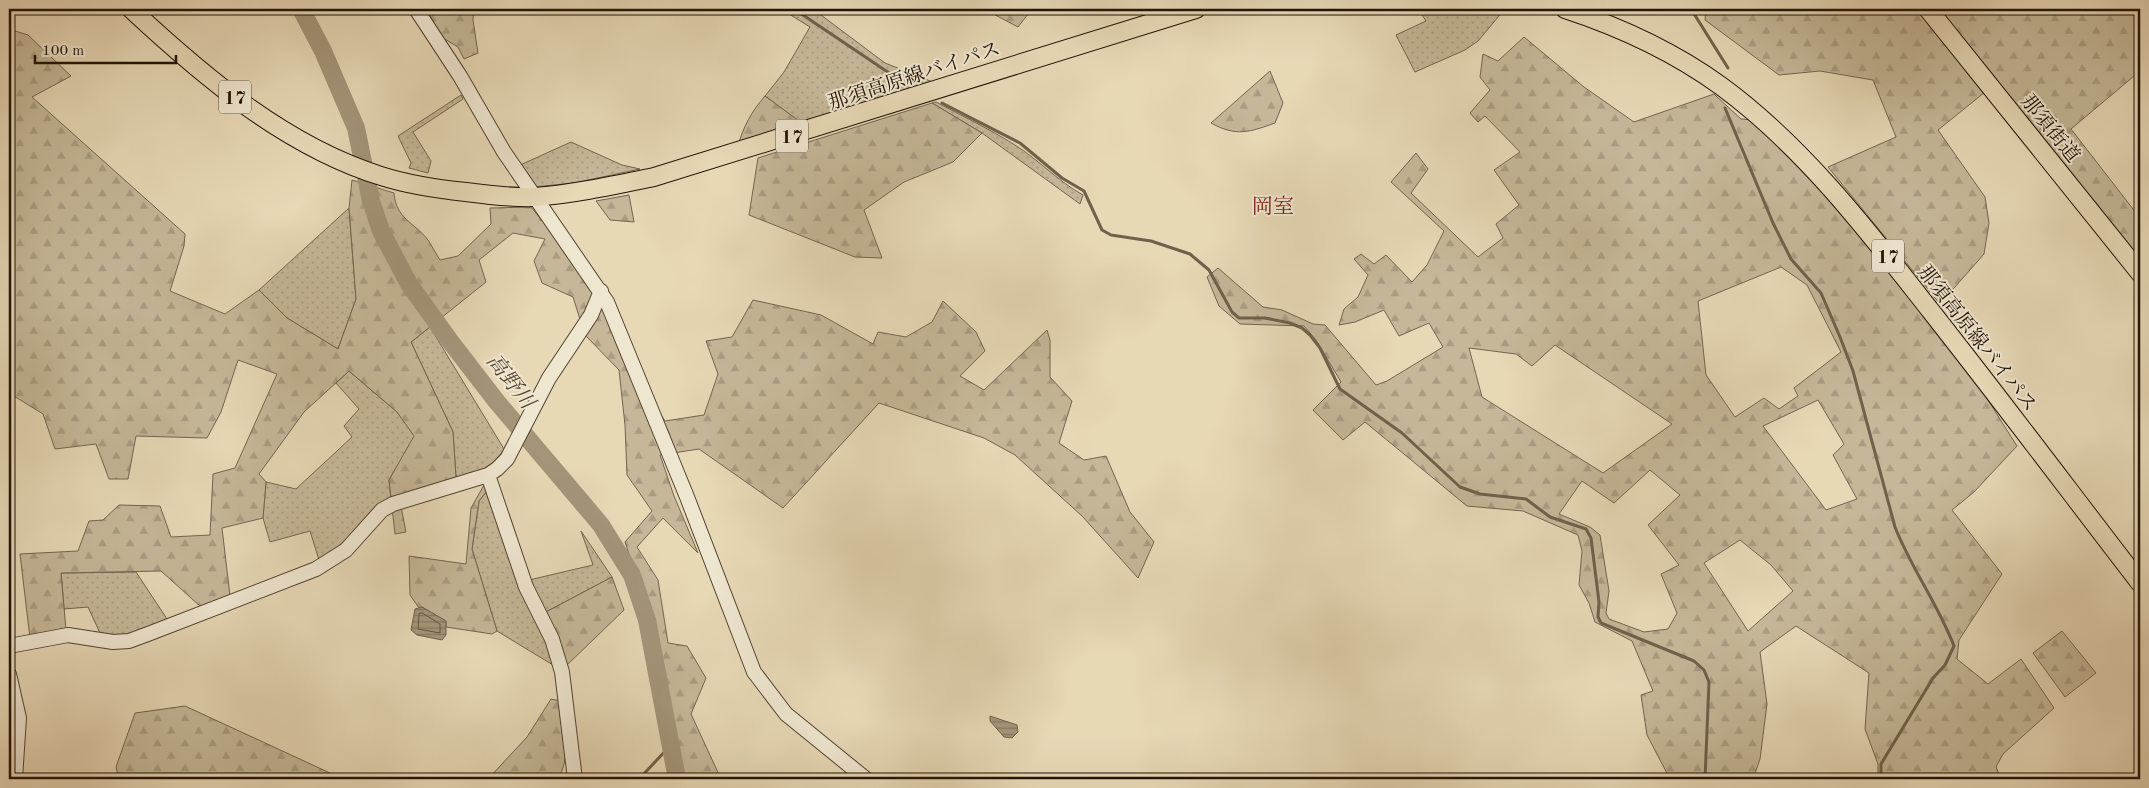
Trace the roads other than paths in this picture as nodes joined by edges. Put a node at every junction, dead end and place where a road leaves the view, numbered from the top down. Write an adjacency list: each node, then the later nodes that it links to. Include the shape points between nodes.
1 (131, 9): 6 (main road, 那須高原線バイパス / 17, via 254,112 323,152 379,176 435,188)
2 (416, 9): 6 (street)
3 (1196, 9): 6 (main road, 那須高原線バイパス / 17, via 654,178)
4 (1565, 9): 10 (main road, 那須高原線バイパス / 17, via 1640,38 1696,69 1722,86 1781,137 1896,267)
5 (1928, 9): 7 (main road, 那須街道)
6 (535, 197): 8 (street)
7 (2140, 273)
8 (600, 292): 9 (street, via 591,315 549,378 507,459); 15 (street, via 620,332 754,672 786,714)
9 (488, 476): 11 (street, via 393,504 382,510 346,550 316,569 129,641 113,642 68,635); 14 (street, via 526,587 552,639 562,672)
10 (2140, 583)
11 (9, 646)
12 (9, 674): 13 (street, via 20,718)
13 (15, 779)
14 (576, 779)
15 (866, 779)

